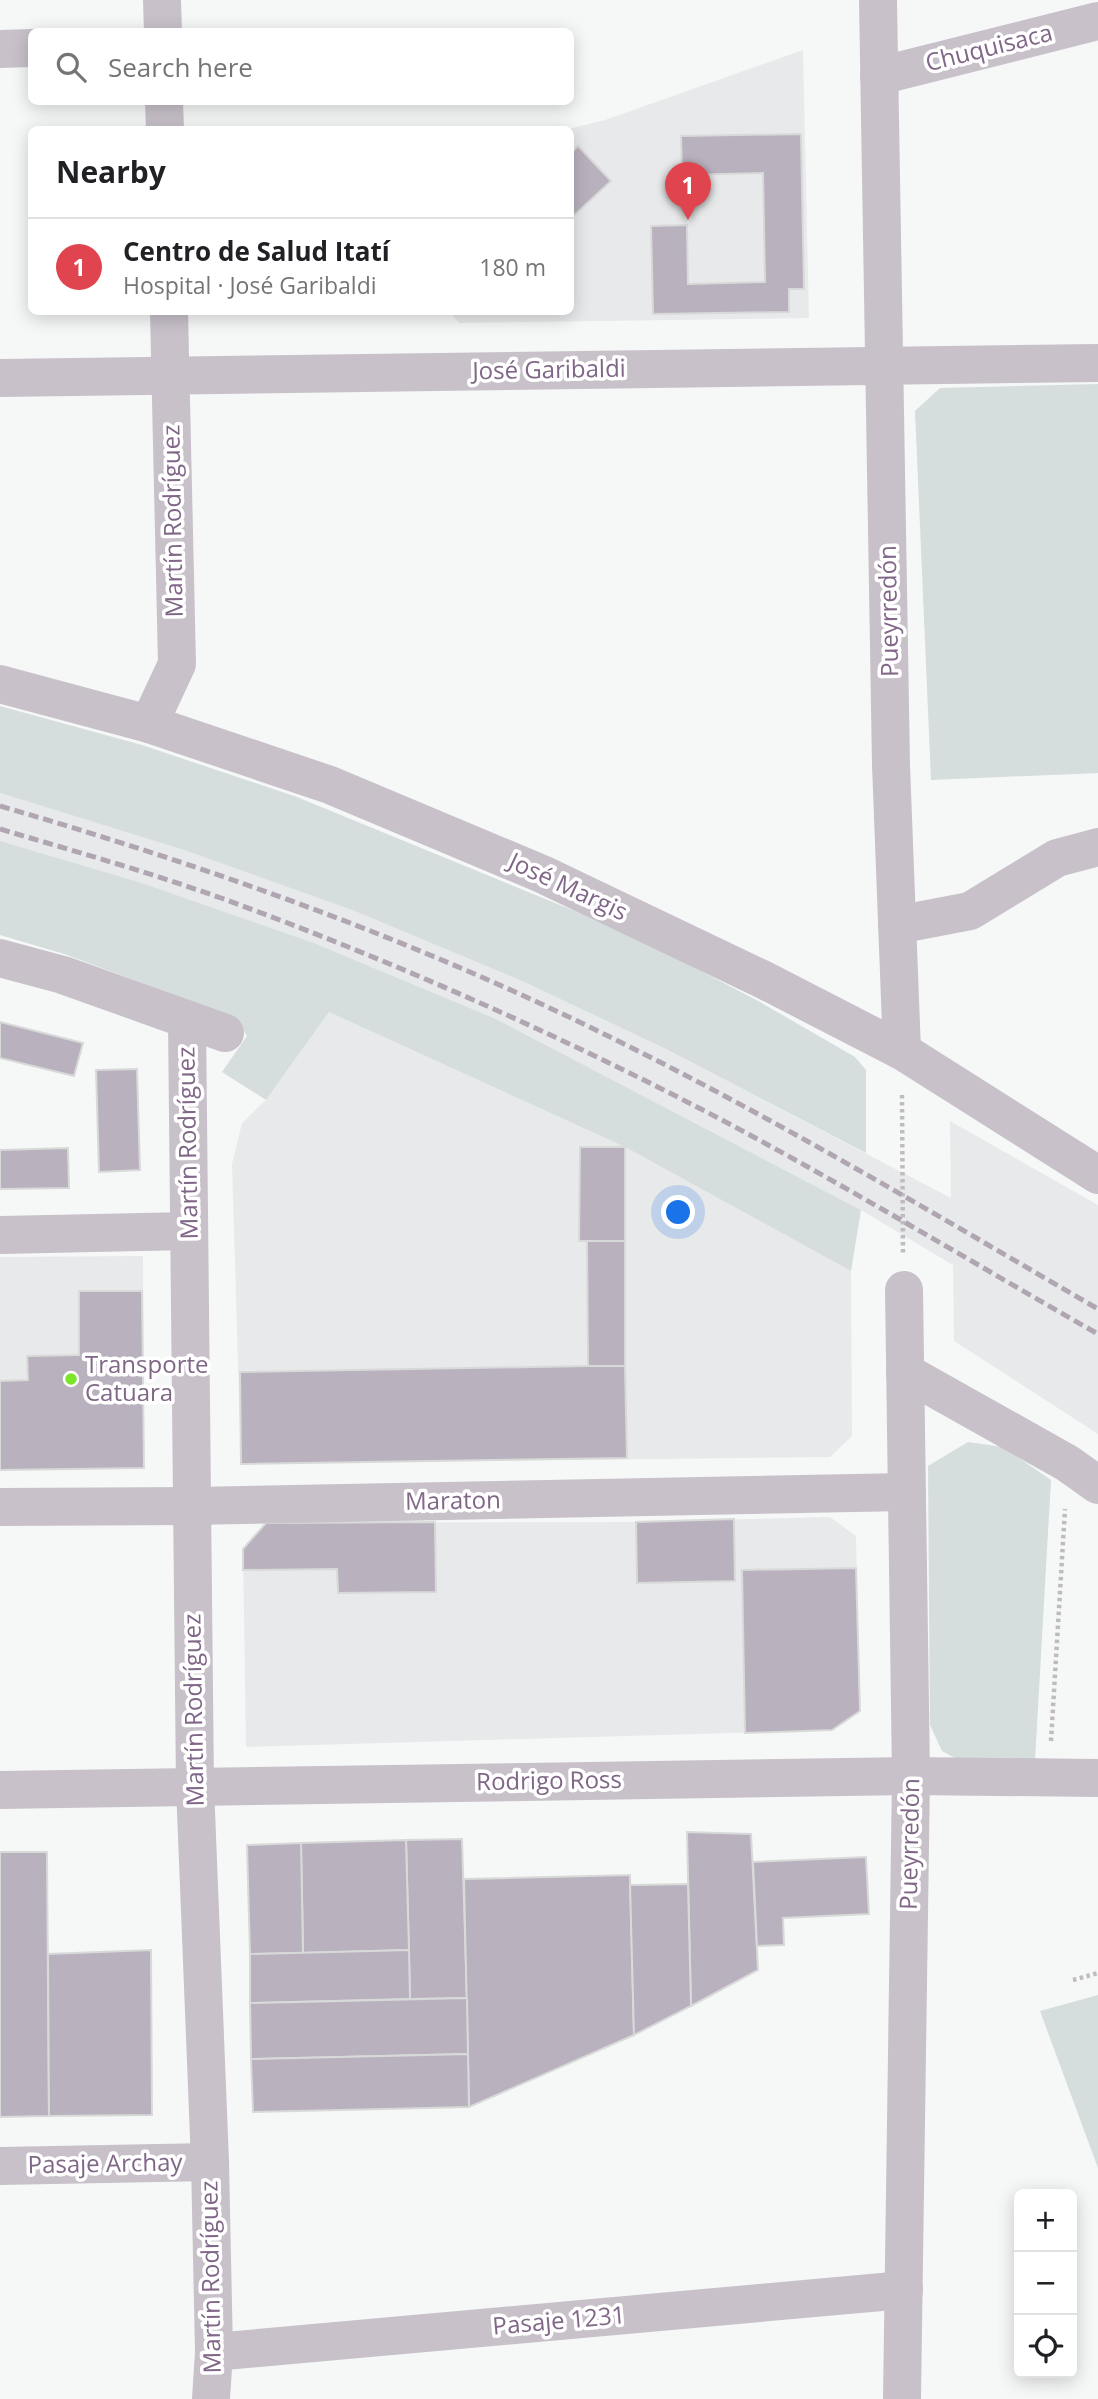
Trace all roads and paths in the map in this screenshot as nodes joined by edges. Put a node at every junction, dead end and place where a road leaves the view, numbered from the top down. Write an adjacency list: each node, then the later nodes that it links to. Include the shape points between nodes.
1 (162, 0): 4 (street)
2 (878, 0): 7 (street, Pueyrredón)
3 (1098, 21): 7 (street, Chuquisaca)
4 (163, 28)
5 (28, 48): 6 (street)
6 (0, 49)
7 (879, 76): 12 (street, Pueyrredón)
8 (164, 105): 9 (street)
9 (165, 126)
10 (169, 315): 13 (street, Martín Rodríguez)
11 (1098, 363): 12 (street, José Garibaldi)
12 (884, 366): 13 (street, José Garibaldi); 18 (street, Pueyrredón)
13 (170, 376): 14 (street, José Garibaldi); 16 (street, Martín Rodríguez, via 177,664)
14 (0, 378)
15 (0, 684): 16 (street, José Margis)
16 (149, 724): 22 (street, José Margis, via 330,785 542,874)
17 (1098, 847): 18 (street, via 1057,858 970,911)
18 (897, 925): 22 (street, Pueyrredón)
19 (0, 958): 20 (street, via 63,975)
20 (187, 1020): 21 (street); 25 (street, Martín Rodríguez)
21 (225, 1033)
22 (902, 1051): 23 (street, José Margis); 24 (path)
23 (1098, 1175)
24 (902, 1221)
25 (189, 1231): 26 (street); 32 (street, Martín Rodríguez)
26 (0, 1235)
27 (904, 1290): 28 (street, Pueyrredón)
28 (905, 1372): 29 (street); 31 (street, Pueyrredón)
29 (1067, 1463): 30 (street); 35 (path)
30 (1098, 1485)
31 (907, 1492): 32 (street, Maraton); 34 (street, Pueyrredón)
32 (192, 1506): 33 (street, Maraton); 37 (street, Martín Rodríguez)
33 (0, 1507)
34 (911, 1776): 35 (street, Rodrigo Ross); 37 (street, Rodrigo Ross); 43 (street, Pueyrredón)
35 (1049, 1777): 36 (street, Rodrigo Ross)
36 (1098, 1778)
37 (195, 1786): 38 (street, Rodrigo Ross); 41 (street, Martín Rodríguez)
38 (0, 1790)
39 (1098, 1973): 40 (path)
40 (1073, 1980)
41 (209, 2162): 42 (street, Pasaje Archay); 44 (street, Martín Rodríguez)
42 (0, 2166)
43 (904, 2290): 44 (street, Pasaje 1231); 46 (street, Pueyrredón)
44 (214, 2352): 45 (street, Martín Rodríguez)
45 (211, 2399)
46 (902, 2399)

